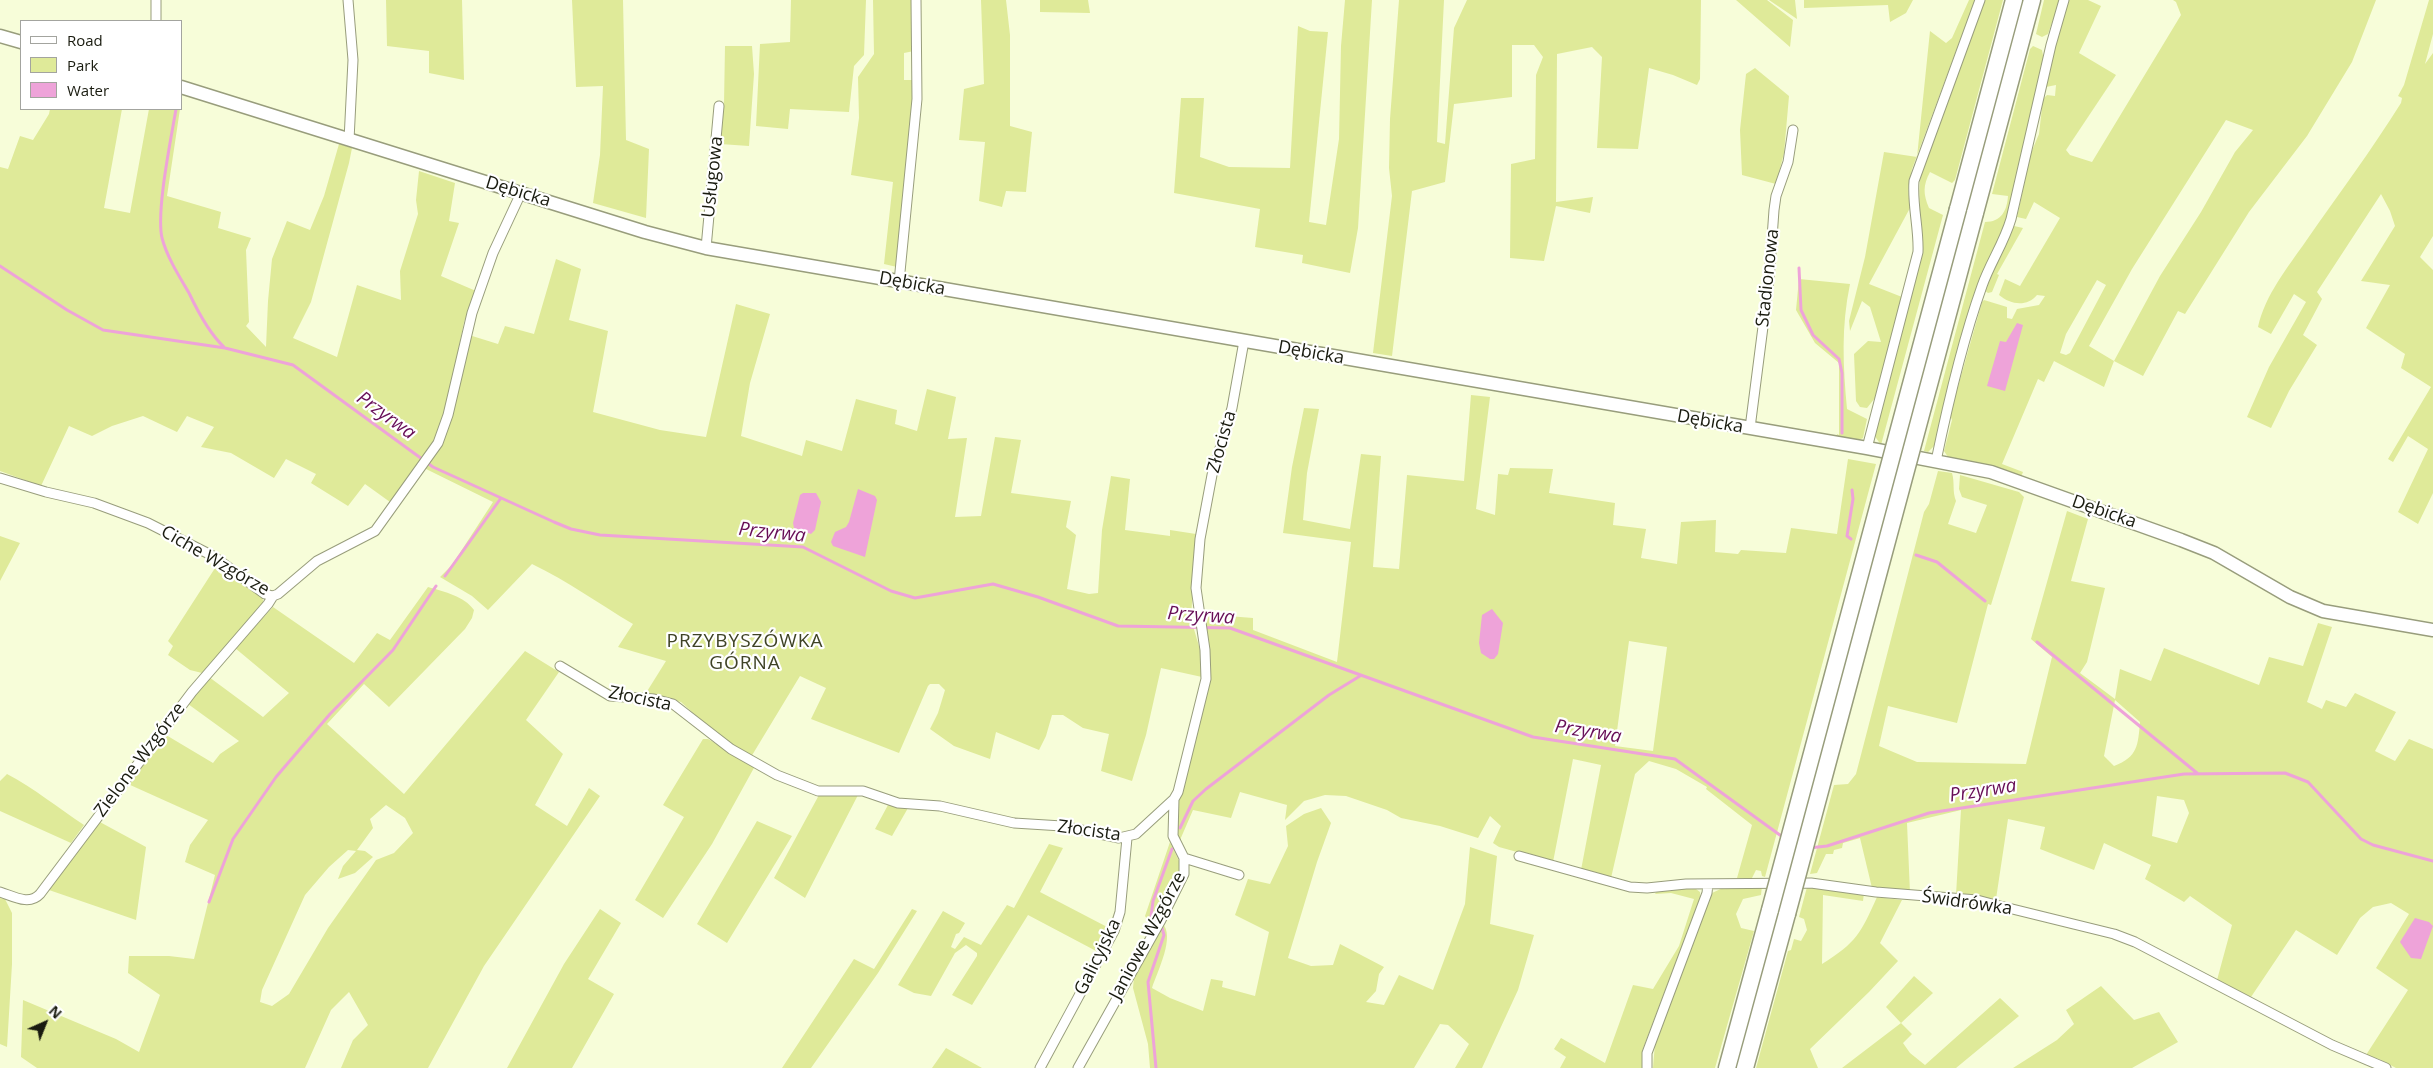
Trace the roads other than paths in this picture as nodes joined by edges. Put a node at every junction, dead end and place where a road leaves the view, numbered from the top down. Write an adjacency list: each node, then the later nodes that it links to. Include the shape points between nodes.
1 (156, 0): 8 (street)
2 (348, 0): 14 (street, via 353,60)
3 (916, 0): 17 (street, via 917,99)
4 (1980, 0): 20 (street, via 1914,181 1913,199 1919,233 1914,273)
5 (2014, 0): 36 (highway, bridge)
6 (2032, 0): 37 (highway, bridge)
7 (2064, 0): 21 (street, via 2011,219 1973,316)
8 (156, 20)
9 (0, 36): 10 (street)
10 (20, 42)
11 (182, 87): 14 (street, Dębicka)
12 (719, 106): 16 (street, Usługowa)
13 (1793, 130): 19 (street, Stadionowa, via 1788,162 1776,196 1770,280)
14 (349, 140): 15 (street, Dębicka)
15 (521, 193): 16 (street, Dębicka); 23 (street, Ciche Wzgórze, via 500,236 466,332 443,432 375,531 317,561)
16 (706, 248): 17 (street, Dębicka)
17 (899, 282): 18 (street, Dębicka)
18 (1244, 341): 19 (street, Dębicka); 26 (street, Złocista, via 1232,408 1212,475 1201,532 1196,588 1206,679 1182,779)
19 (1750, 428): 20 (street, Dębicka)
20 (1867, 448): 21 (street, Dębicka)
21 (1936, 461): 24 (street, Dębicka, via 1991,472 2181,540 2214,553 2290,597 2323,611)
22 (0, 478): 23 (street, Ciche Wzgórze, via 94,503 148,523 213,556)
23 (273, 596): 32 (street, Zielone Wzgórze, via 192,692 40,894 35,899 26,900)
24 (2433, 630)
25 (560, 666): 27 (street, Złocista, via 610,696 654,699 673,704 731,750 811,789 863,791 893,801 940,806 1014,823 1062,826)
26 (1174, 799): 27 (street, Złocista, via 1144,828); 29 (street, Janiowe Wzgórze, via 1172,836)
27 (1127, 838): 33 (street, Galicyjska, via 1116,925)
28 (1518, 856): 31 (street, Świdrówka, via 1630,887)
29 (1184, 858): 30 (street); 34 (street, Janiowe Wzgórze, via 1184,874 1163,916)
30 (1240, 875)
31 (1708, 884): 35 (street, via 1647,1053); 38 (street, Świdrówka, via 1811,883 1977,900 2114,934 2152,950 2332,1045)
32 (0, 892)
33 (1040, 1068)
34 (1078, 1068)
35 (1647, 1068)
36 (1727, 1068)
37 (1746, 1068)
38 (2386, 1068)

